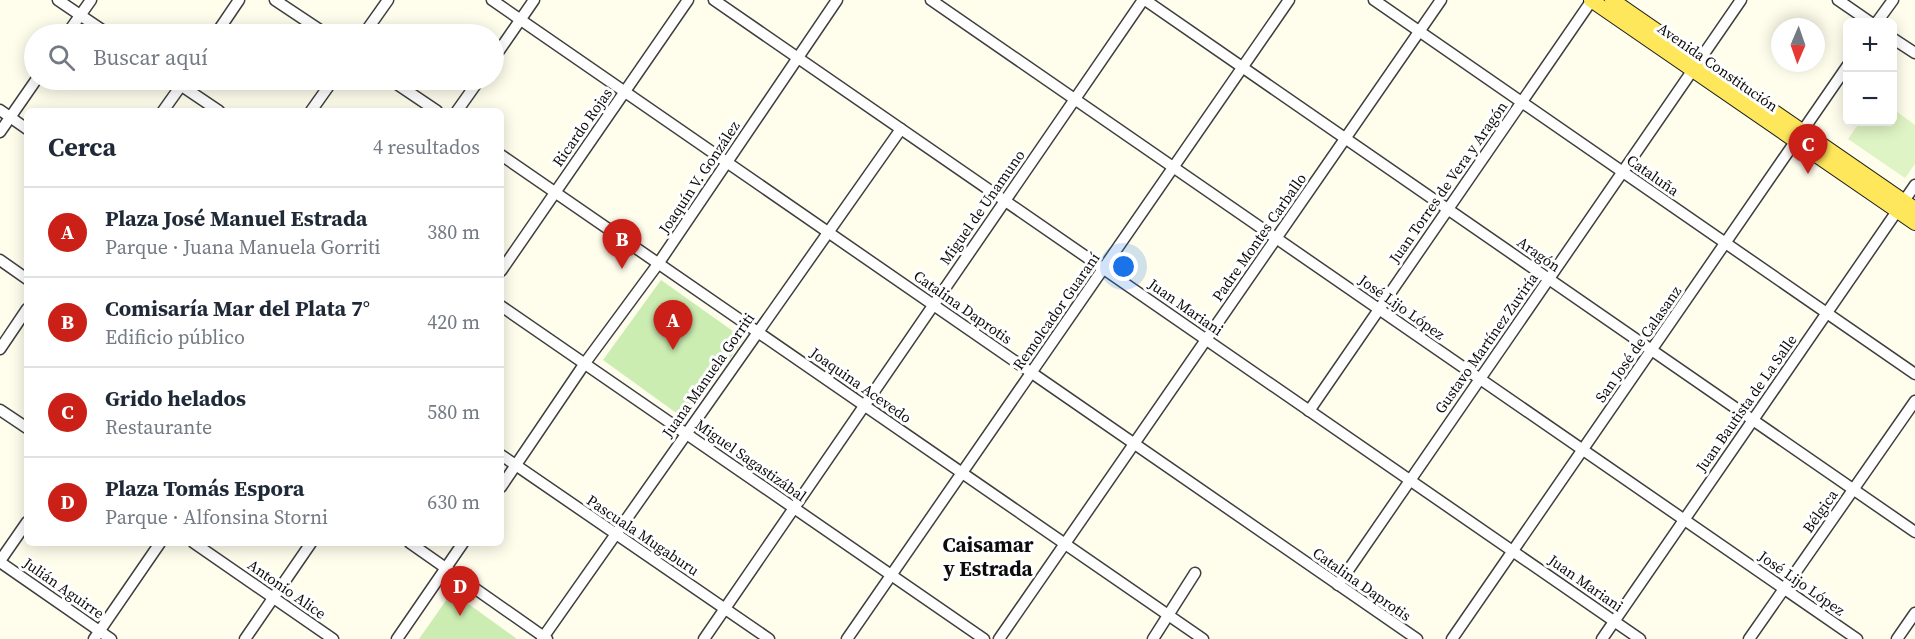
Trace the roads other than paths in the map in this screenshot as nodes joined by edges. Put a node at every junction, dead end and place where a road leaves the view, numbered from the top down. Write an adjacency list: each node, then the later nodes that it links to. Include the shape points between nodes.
1 (58, 0): 21 (street)
2 (91, 0): 21 (street)
3 (239, 0): 27 (street)
4 (275, 0): 28 (street)
5 (388, 0): 29 (street)
6 (492, 0): 24 (street, Catalina Daprotis)
7 (534, 0): 24 (street)
8 (688, 0): 44 (street, Ricardo Rojas)
9 (714, 0): 34 (street, Juan Mariani)
10 (837, 0): 34 (street, Joaquín V. González)
11 (931, 0): 45 (street, José Lijo López)
12 (1144, 0): 36 (street, Aragón); 45 (street, Miguel de Unamuno)
13 (1289, 0): 36 (street, Remolcador Guaraní)
14 (1374, 0): 30 (street, Cataluña)
15 (1441, 0): 30 (street, Padre Montes Carballo)
16 (1591, 0): 35 (main road, Avenida Constitución); 46 (street, Juan Torres de Vera y Aragón)
17 (1612, 0): 35 (main road, Avenida Constitución)
18 (1742, 0): 35 (street, Gustavo Martínez Zuviría)
19 (1838, 0): 22 (street)
20 (1893, 0): 23 (street)
21 (81, 15): 25 (street); 26 (street)
22 (1864, 18)
23 (1880, 18)
24 (520, 20): 32 (street); 44 (street, Catalina Daprotis)
25 (74, 24)
26 (94, 24)
27 (223, 24)
28 (311, 24)
29 (371, 24)
30 (1419, 32): 46 (street, Cataluña); 58 (street, Padre Montes Carballo)
31 (1897, 41): 33 (street)
32 (504, 43)
33 (1915, 53)
34 (798, 58): 55 (street, Juan Mariani); 60 (street, Joaquín V. González)
35 (1696, 65): 57 (main road, Avenida Constitución); 62 (street, Gustavo Martínez Zuviría)
36 (1242, 67): 58 (street, Aragón); 61 (street, Remolcador Guaraní)
37 (1843, 72): 57 (street, San José de Calasanz)
38 (29, 90): 53 (street)
39 (175, 90): 47 (street)
40 (192, 90): 48 (street)
41 (326, 90): 49 (street)
42 (406, 90): 50 (street)
43 (472, 90): 51 (street)
44 (625, 92): 60 (street, Catalina Daprotis); 64 (street, Ricardo Rojas)
45 (1075, 99): 61 (street, José Lijo López); 65 (street, Miguel de Unamuno)
46 (1521, 102): 62 (street, Cataluña); 67 (street, Juan Torres de Vera y Aragón)
47 (165, 108)
48 (215, 108)
49 (313, 108)
50 (432, 108)
51 (459, 108)
52 (0, 110): 53 (street)
53 (10, 117): 54 (street); 56 (street)
54 (24, 127)
55 (901, 129): 65 (street, Juan Mariani); 69 (street, Juana Manuela Gorriti)
56 (0, 132)
57 (1799, 136): 66 (main road, Avenida Constitución); 71 (street, San José de Calasanz)
58 (1346, 138): 67 (street, Aragón); 70 (street, Padre Montes Carballo)
59 (504, 157): 64 (street, Joaquina Acevedo)
60 (727, 162): 69 (street, Catalina Daprotis); 73 (street, Joaquín V. González)
61 (1173, 167): 70 (street, José Lijo López); 75 (street, Remolcador Guaraní)
62 (1623, 172): 71 (street, Cataluña); 77 (street, Gustavo Martínez Zuviría)
63 (1915, 184): 66 (street, Juan Bautista de La Salle)
64 (555, 193): 73 (street, Joaquina Acevedo); 74 (street, Ricardo Rojas)
65 (1005, 201): 75 (street, Juan Mariani); 78 (street, Miguel de Unamuno)
66 (1905, 207): 68 (main road, Avenida Constitución); 82 (street, Juan Bautista de La Salle)
67 (1448, 209): 77 (street, Aragón); 80 (street, Juan Torres de Vera y Aragón)
68 (1915, 223)
69 (827, 232): 78 (street, Catalina Daprotis); 83 (street, Juana Manuela Gorriti)
70 (1276, 238): 80 (street, José Lijo López); 84 (street, Padre Montes Carballo)
71 (1725, 244): 82 (street, Cataluña); 86 (street, San José de Calasanz)
72 (0, 260): 76 (street)
73 (658, 264): 83 (street, Joaquina Acevedo); 87 (street, Joaquín V. González)
74 (504, 267)
75 (1103, 268): 84 (street, Juan Mariani); 88 (street, Remolcador Guaraní)
76 (24, 277)
77 (1549, 279): 86 (street, Aragón); 90 (street, Gustavo Martínez Zuviría)
78 (933, 305): 88 (street, Catalina Daprotis); 92 (street, Miguel de Unamuno)
79 (504, 308): 87 (street, Miguel Sagastizábal)
80 (1379, 309): 90 (street, José Lijo López); 94 (street, Juan Torres de Vera y Aragón)
81 (24, 313): 85 (street)
82 (1827, 313): 89 (street, Cataluña); 95 (street, Juan Bautista de La Salle)
83 (757, 332): 92 (street, Joaquina Acevedo); 97 (street, Juana Manuela Gorriti)
84 (1206, 339): 94 (street, Juan Mariani); 98 (street, Padre Montes Carballo)
85 (0, 349)
86 (1651, 350): 95 (street, Aragón); 99 (street, San José de Calasanz)
87 (585, 363): 97 (street, Miguel Sagastizábal); 101 (street, Joaquín V. González)
88 (1031, 373): 98 (street, Catalina Daprotis); 102 (street, Remolcador Guaraní)
89 (1915, 374)
90 (1480, 379): 99 (street, José Lijo López); 103 (street, Gustavo Martínez Zuviría)
91 (1915, 401): 105 (street, Bélgica)
92 (864, 405): 102 (street, Joaquina Acevedo); 106 (street, Miguel de Unamuno)
93 (0, 410): 96 (street)
94 (1309, 411): 103 (street, Juan Mariani)
95 (1753, 420): 105 (street, Aragón); 107 (street, Juan Bautista de La Salle)
96 (24, 426)
97 (686, 433): 106 (street, Miguel Sagastizábal); 110 (street, Juana Manuela Gorriti)
98 (1134, 444): 111 (street, Padre Montes Carballo); 122 (street, Catalina Daprotis)
99 (1583, 450): 107 (street, José Lijo López); 117 (street, San José de Calasanz)
100 (504, 457): 101 (street, Pascuala Mugaburu)
101 (516, 466): 104 (street, Joaquín V. González); 110 (street, Pascuala Mugaburu)
102 (962, 473): 111 (street, Joaquina Acevedo); 121 (street, Remolcador Guaraní)
103 (1410, 480): 117 (street, Juan Mariani); 122 (street, Gustavo Martínez Zuviría)
104 (504, 483)
105 (1853, 489): 109 (street, Aragón); 123 (street, Bélgica)
106 (794, 508): 121 (street, Miguel Sagastizábal); 125 (street, Miguel de Unamuno)
107 (1684, 520): 123 (street, José Lijo López); 128 (street, Juan Bautista de La Salle)
108 (24, 526): 118 (street)
109 (1915, 532)
110 (616, 533): 125 (street, Pascuala Mugaburu); 130 (street, Juana Manuela Gorriti)
111 (1065, 544): 127 (street, Joaquina Acevedo); 139 (street, Padre Montes Carballo)
112 (158, 546): 129 (street)
113 (198, 546): 124 (street, Antonio Alice)
114 (309, 546): 124 (street)
115 (414, 546): 119 (street)
116 (461, 546): 119 (street)
117 (1513, 551): 128 (street, Juan Mariani); 143 (street, San José de Calasanz)
118 (0, 562): 129 (street, Julián Aguirre)
119 (446, 567): 130 (street); 134 (street)
120 (1196, 573): 127 (street)
121 (891, 575): 137 (street, Remolcador Guaraní); 138 (street, Miguel Sagastizábal)
122 (1338, 585): 142 (street, Catalina Daprotis)
123 (1784, 589): 146 (street, Bélgica); 147 (street, José Lijo López)
124 (273, 597): 132 (street); 133 (street, Antonio Alice)
125 (725, 609): 135 (street, Miguel de Unamuno); 136 (street, Pascuala Mugaburu)
126 (1915, 613): 148 (street)
127 (1168, 615): 140 (street); 141 (street, Joaquina Acevedo)
128 (1614, 621): 144 (street, Juan Bautista de La Salle); 145 (street, Juan Mariani)
129 (96, 635): 131 (street, Julián Aguirre)
130 (544, 638)
131 (111, 639)
132 (245, 639)
133 (333, 639)
134 (397, 639)
135 (704, 639)
136 (769, 639)
137 (847, 639)
138 (984, 639)
139 (999, 639)
140 (1153, 639)
141 (1203, 639)
142 (1417, 639)
143 (1452, 639)
144 (1602, 639)
145 (1640, 639)
146 (1749, 639)
147 (1857, 639)
148 (1897, 639)

